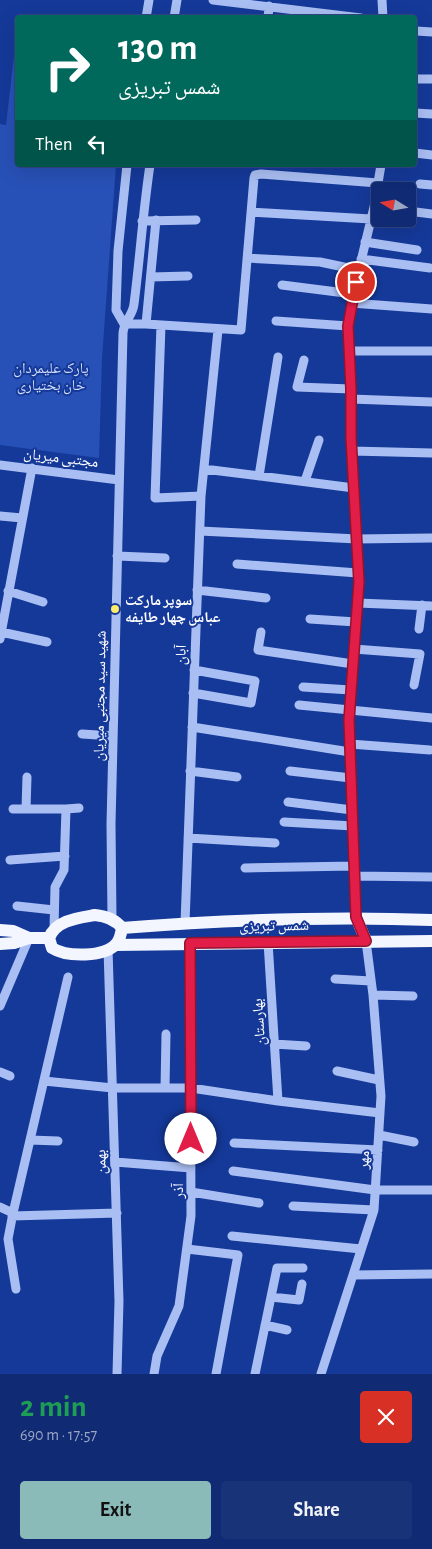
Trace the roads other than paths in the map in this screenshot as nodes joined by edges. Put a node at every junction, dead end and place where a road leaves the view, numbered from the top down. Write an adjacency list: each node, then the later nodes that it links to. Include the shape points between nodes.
1 (149, 0): 9 (street)
2 (177, 0): 10 (street)
3 (213, 0): 6 (street)
4 (305, 0): 8 (street)
5 (382, 0): 13 (street)
6 (254, 2): 7 (street)
7 (269, 6): 8 (street); 11 (street)
8 (303, 11): 12 (street)
9 (146, 15)
10 (174, 15)
11 (268, 15)
12 (336, 15)
13 (383, 15)
14 (417, 31): 15 (street)
15 (432, 32)
16 (417, 79): 17 (street)
17 (432, 79)
18 (417, 113): 19 (street)
19 (432, 114)
20 (417, 153): 21 (street)
21 (432, 155)
22 (127, 167): 48 (street, شهید سید مجتبی میریان, via 116,310)
23 (150, 167): 35 (street, شهید سید مجتبی میریان)
24 (381, 167): 26 (street)
25 (371, 182): 29 (street, via 260,174 254,178)
26 (378, 182)
27 (420, 184): 28 (street)
28 (432, 185)
29 (251, 212): 32 (street); 38 (street)
30 (416, 212): 31 (street)
31 (432, 214)
32 (371, 218): 36 (street)
33 (156, 220): 34 (street); 35 (street); 43 (street)
34 (196, 220)
35 (142, 221): 48 (street, شهید سید مجتبی میریان, via 134,307)
36 (365, 242): 37 (street); 39 (street)
37 (417, 250)
38 (247, 258): 41 (street, via 320,262); 52 (street, via 241,330)
39 (361, 259): 40 (street); 41 (street)
40 (430, 268)
41 (358, 270): 45 (street)
42 (188, 276): 43 (street)
43 (150, 278): 49 (street)
44 (282, 285): 45 (street)
45 (352, 298): 46 (street); 51 (street)
46 (432, 309)
47 (276, 321): 51 (street)
48 (124, 324): 49 (street); 66 (street, شهید سید مجتبی میریان)
49 (146, 324): 50 (street)
50 (161, 325): 52 (street); 69 (street, via 155,498)
51 (348, 326): 53 (street)
52 (218, 330): 64 (street, آبان)
53 (350, 351): 54 (street); 57 (street)
54 (432, 351)
55 (278, 357): 65 (street)
56 (304, 360): 57 (street, via 297,387)
57 (351, 394): 58 (street); 60 (street)
58 (432, 402)
59 (319, 440): 67 (street)
60 (352, 451): 61 (street); 68 (street)
61 (432, 453)
62 (0, 465): 63 (street, مجتبی میریان)
63 (32, 468): 66 (street, مجتبی میریان); 71 (street)
64 (204, 469): 65 (street); 69 (street, آبان)
65 (259, 476): 67 (street)
66 (119, 480): 75 (street, شهید سید مجتبی میریان)
67 (305, 481): 68 (street)
68 (354, 488): 74 (street)
69 (201, 496): 72 (street, آبان)
70 (0, 516): 71 (street)
71 (22, 518): 80 (street)
72 (200, 531): 74 (street); 79 (street, آبان)
73 (432, 538): 74 (street)
74 (357, 539): 78 (street)
75 (117, 556): 76 (street); 105 (street, شهید سید مجتبی میریان)
76 (165, 558)
77 (237, 564): 78 (street)
78 (358, 573): 83 (street)
79 (197, 590): 81 (street); 95 (street, آبان)
80 (8, 591): 82 (street); 86 (street)
81 (266, 598)
82 (43, 602)
83 (358, 603): 84 (street); 88 (street)
84 (422, 605): 85 (street); 89 (street)
85 (432, 606)
86 (2, 612): 91 (street)
87 (310, 619): 88 (street)
88 (356, 622): 93 (street)
89 (419, 629)
90 (261, 632): 94 (street, via 258,650)
91 (1, 635): 92 (street)
92 (47, 642)
93 (354, 649): 94 (street); 96 (street, via 420,654)
94 (353, 664): 98 (street)
95 (194, 670): 99 (street, آبان); 99 (street, via 255,680 251,703)
96 (414, 685)
97 (303, 687): 98 (street)
98 (351, 690): 101 (street)
99 (193, 693): 103 (street, آبان)
100 (299, 705): 101 (street)
101 (350, 710): 102 (street); 106 (street)
102 (432, 718)
103 (192, 727): 106 (street); 108 (street, آبان)
104 (82, 734): 105 (street)
105 (113, 736): 132 (street, شهید سید مجتبی میریان)
106 (350, 748): 107 (street); 112 (street)
107 (430, 750)
108 (190, 771): 110 (street); 121 (street, آبان)
109 (290, 771): 112 (street)
110 (237, 777)
111 (27, 778): 116 (street)
112 (351, 778): 118 (street)
113 (288, 802): 118 (street)
114 (79, 808): 117 (street)
115 (13, 809): 116 (street)
116 (26, 809): 117 (street)
117 (66, 809): 123 (street)
118 (352, 810): 120 (street)
119 (284, 822): 120 (street)
120 (353, 826): 125 (street)
121 (188, 838): 122 (street); 134 (street, آبان)
122 (275, 843)
123 (65, 856): 124 (street); 130 (street, via 64,870 55,887)
124 (10, 860)
125 (354, 866): 126 (street); 127 (street)
126 (245, 868)
127 (355, 876): 128 (street); 131 (street)
128 (432, 877)
129 (17, 906): 130 (street)
130 (54, 910): 137 (street)
131 (356, 917): 133 (main road, شمس تبریزی); 134 (main road, شمس تبریزی); 140 (main road)
132 (112, 919): 135 (main road); 137 (main road, via 86,917 59,925)
133 (432, 920)
134 (185, 923): 135 (main road, شمس تبریزی)
135 (122, 928): 144 (main road)
136 (0, 930): 138 (main road)
137 (52, 934): 138 (main road); 144 (main road, شمس تبریزی, via 52,948 59,952 84,954)
138 (29, 938): 143 (main road); 150 (street)
139 (432, 940): 140 (main road, شمس تبریزی)
140 (366, 941): 141 (main road, شمس تبریزی); 147 (street, مهر)
141 (268, 942): 142 (main road, شمس تبریزی); 152 (street, بهارستان)
142 (190, 943): 144 (main road, شمس تبریزی); 161 (street, آذر)
143 (0, 944)
144 (112, 947): 159 (street, بهمن)
145 (68, 977): 158 (street)
146 (335, 979): 147 (street)
147 (371, 981): 148 (street, مهر)
148 (373, 995): 149 (street); 157 (street, مهر)
149 (413, 996)
150 (0, 1006)
151 (166, 1034): 160 (street)
152 (274, 1044): 153 (street); 162 (street, بهارستان)
153 (306, 1046)
154 (337, 1071): 157 (street)
155 (0, 1072): 156 (street)
156 (10, 1076)
157 (379, 1080): 163 (street, مهر)
158 (44, 1081): 159 (street); 166 (street)
159 (113, 1088): 160 (street); 172 (street, بهمن)
160 (165, 1088): 161 (street)
161 (191, 1088): 162 (street); 165 (street, آذر)
162 (278, 1101): 163 (street)
163 (380, 1113): 164 (street, مهر)
164 (379, 1135): 169 (street); 171 (street, مهر)
165 (191, 1139): 168 (street); 173 (street, آذر)
166 (30, 1140): 167 (street); 183 (street)
167 (58, 1141)
168 (174, 1141)
169 (414, 1142)
170 (234, 1143): 171 (street)
171 (378, 1150): 175 (street, مهر)
172 (115, 1162): 173 (street); 182 (street, بهمن)
173 (191, 1168): 177 (street, آذر)
174 (233, 1170): 175 (street)
175 (376, 1190): 176 (street); 181 (street, مهر)
176 (432, 1190)
177 (191, 1192): 178 (street); 186 (street, آذر, via 192,1216)
178 (259, 1203)
179 (293, 1206): 181 (street)
180 (0, 1207): 183 (street)
181 (374, 1210): 187 (street, مهر)
182 (117, 1213): 183 (street); 196 (street, بهمن)
183 (12, 1215): 185 (street)
184 (232, 1236): 187 (street)
185 (4, 1237): 192 (street)
186 (187, 1249): 197 (street, آذر, via 179,1306 157,1356); 198 (street, via 238,1255)
187 (361, 1249): 190 (street, مهر)
188 (303, 1268): 193 (street, via 276,1268)
189 (432, 1274): 190 (street)
190 (353, 1275): 200 (street, مهر)
191 (302, 1284): 193 (street, via 299,1300)
192 (16, 1289)
193 (271, 1297): 194 (street)
194 (265, 1325): 195 (street); 199 (street)
195 (287, 1330)
196 (117, 1374)
197 (154, 1374)
198 (216, 1374)
199 (255, 1374)
200 (320, 1374)

